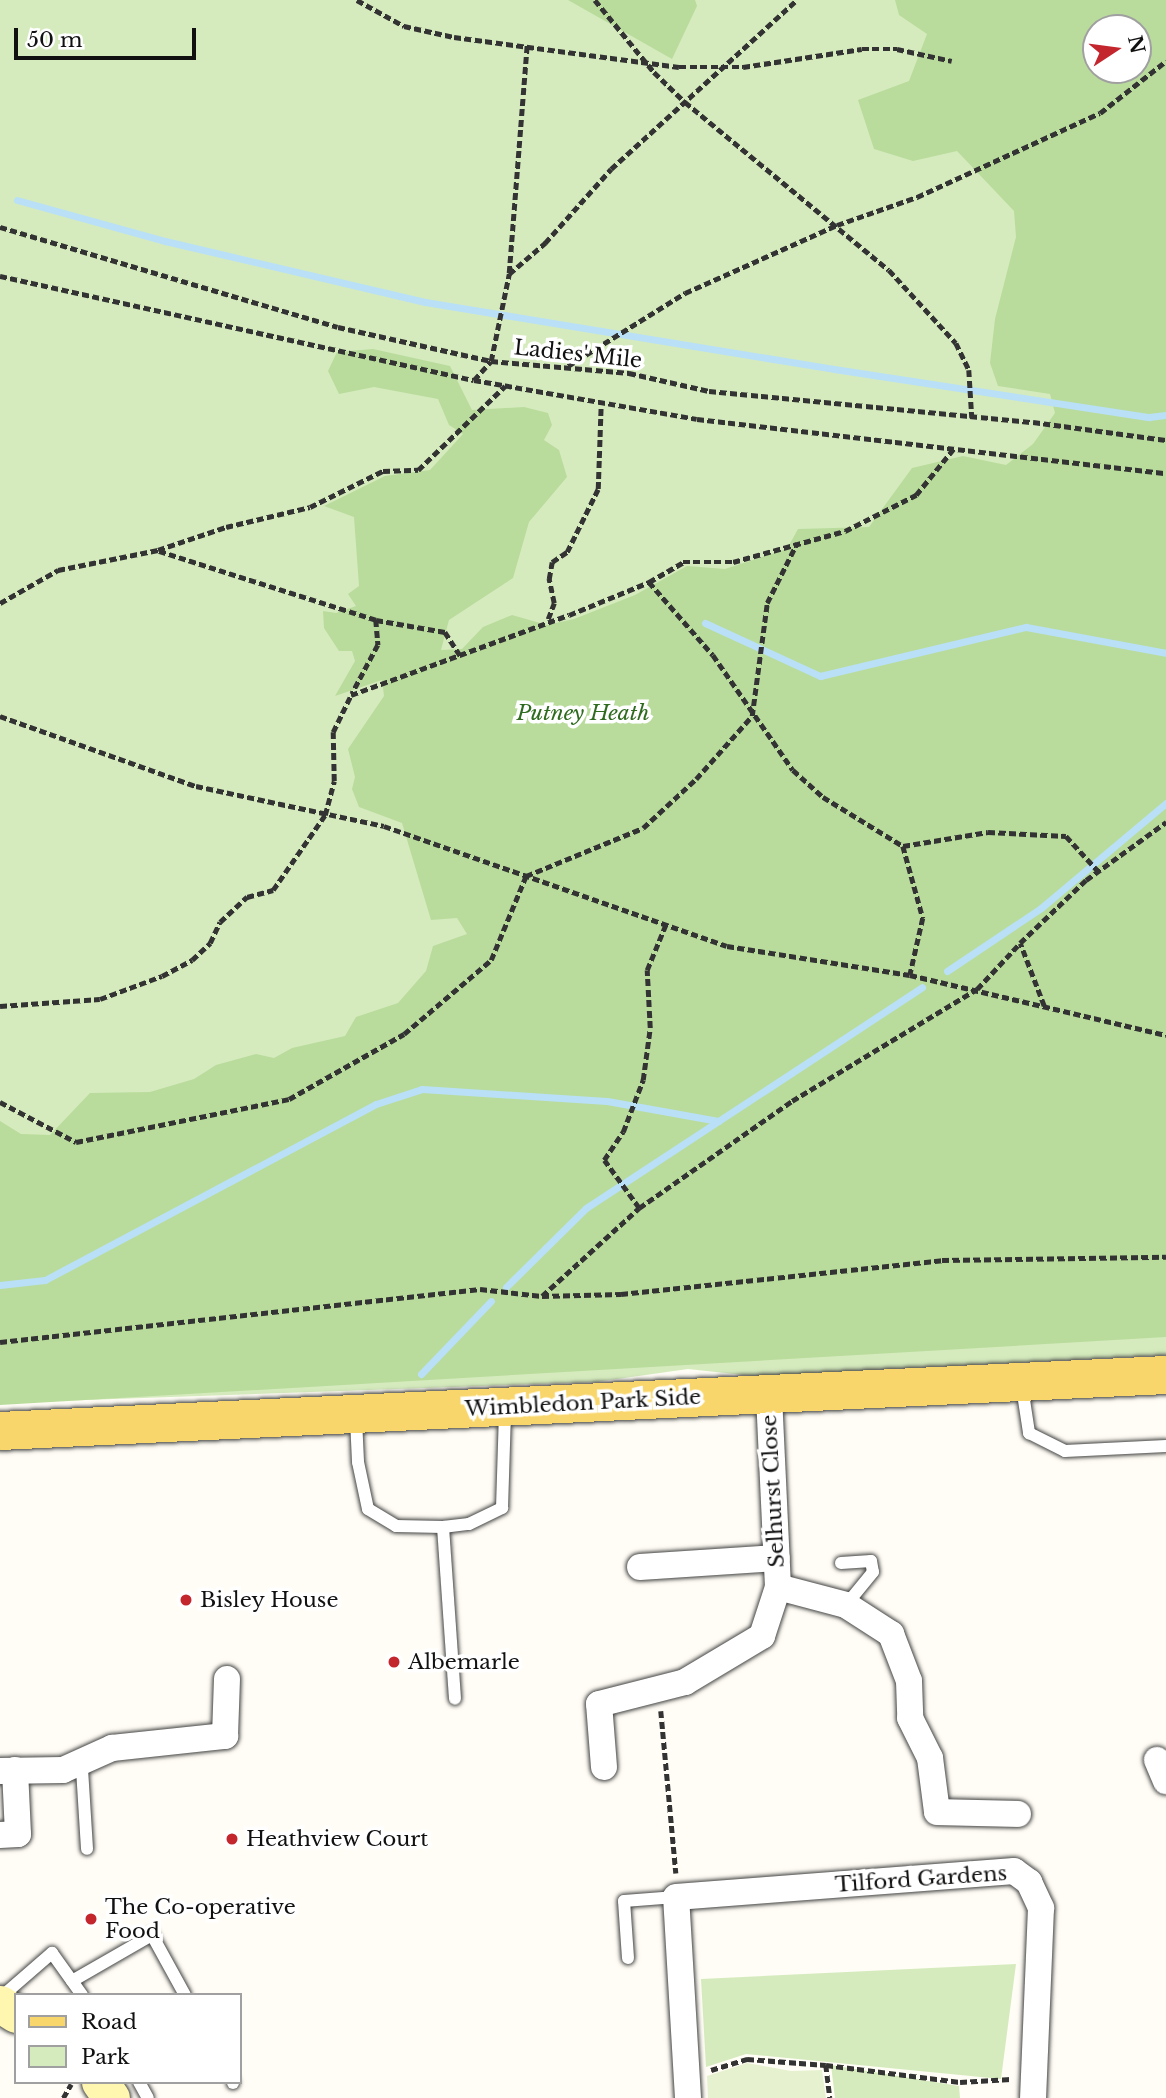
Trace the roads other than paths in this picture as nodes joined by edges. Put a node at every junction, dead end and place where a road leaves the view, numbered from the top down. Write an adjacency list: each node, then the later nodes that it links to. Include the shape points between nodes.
1 (1166, 1375): 2 (main road, Wimbledon Park Side)
2 (1022, 1382): 3 (main road, Wimbledon Park Side); 7 (lane, via 1028,1433 1066,1451)
3 (769, 1395): 4 (main road, Wimbledon Park Side); 9 (street, Selhurst Close)
4 (505, 1406): 5 (main road, Wimbledon Park Side); 8 (lane, via 507,1463 502,1508 468,1524)
5 (356, 1413): 6 (main road, Wimbledon Park Side); 8 (lane, via 358,1462 368,1509 396,1526)
6 (0, 1431)
7 (1166, 1446)
8 (443, 1527): 15 (lane)
9 (777, 1558): 11 (street); 12 (street, Selhurst Close)
10 (841, 1563): 13 (lane, via 871,1561 873,1572)
11 (640, 1567)
12 (778, 1587): 13 (street, Selhurst Close); 17 (street, Selhurst Close, via 762,1636 725,1662 660,1690 599,1703)
13 (846, 1605): 19 (street, Selhurst Close, via 891,1634 909,1681 910,1718 930,1758 937,1812)
14 (227, 1679): 16 (street, via 225,1737 112,1748)
15 (455, 1699)
16 (76, 1764): 18 (street, via 63,1770); 21 (lane, via 82,1769)
17 (604, 1767)
18 (7, 1771): 20 (street, via 18,1834)
19 (1018, 1814)
20 (0, 1835)
21 (87, 1849)
22 (680, 1897): 23 (lane, via 624,1901); 28 (street); 29 (street, Tilford Gardens, via 1014,1871 1029,1882 1041,1908)
23 (628, 1958)
24 (72, 1981): 25 (lane); 26 (lane, via 152,1935); 27 (lane, via 52,1953)
25 (81, 1993)
26 (184, 1993)
27 (0, 1998)
28 (688, 2086)
29 (1032, 2088)

